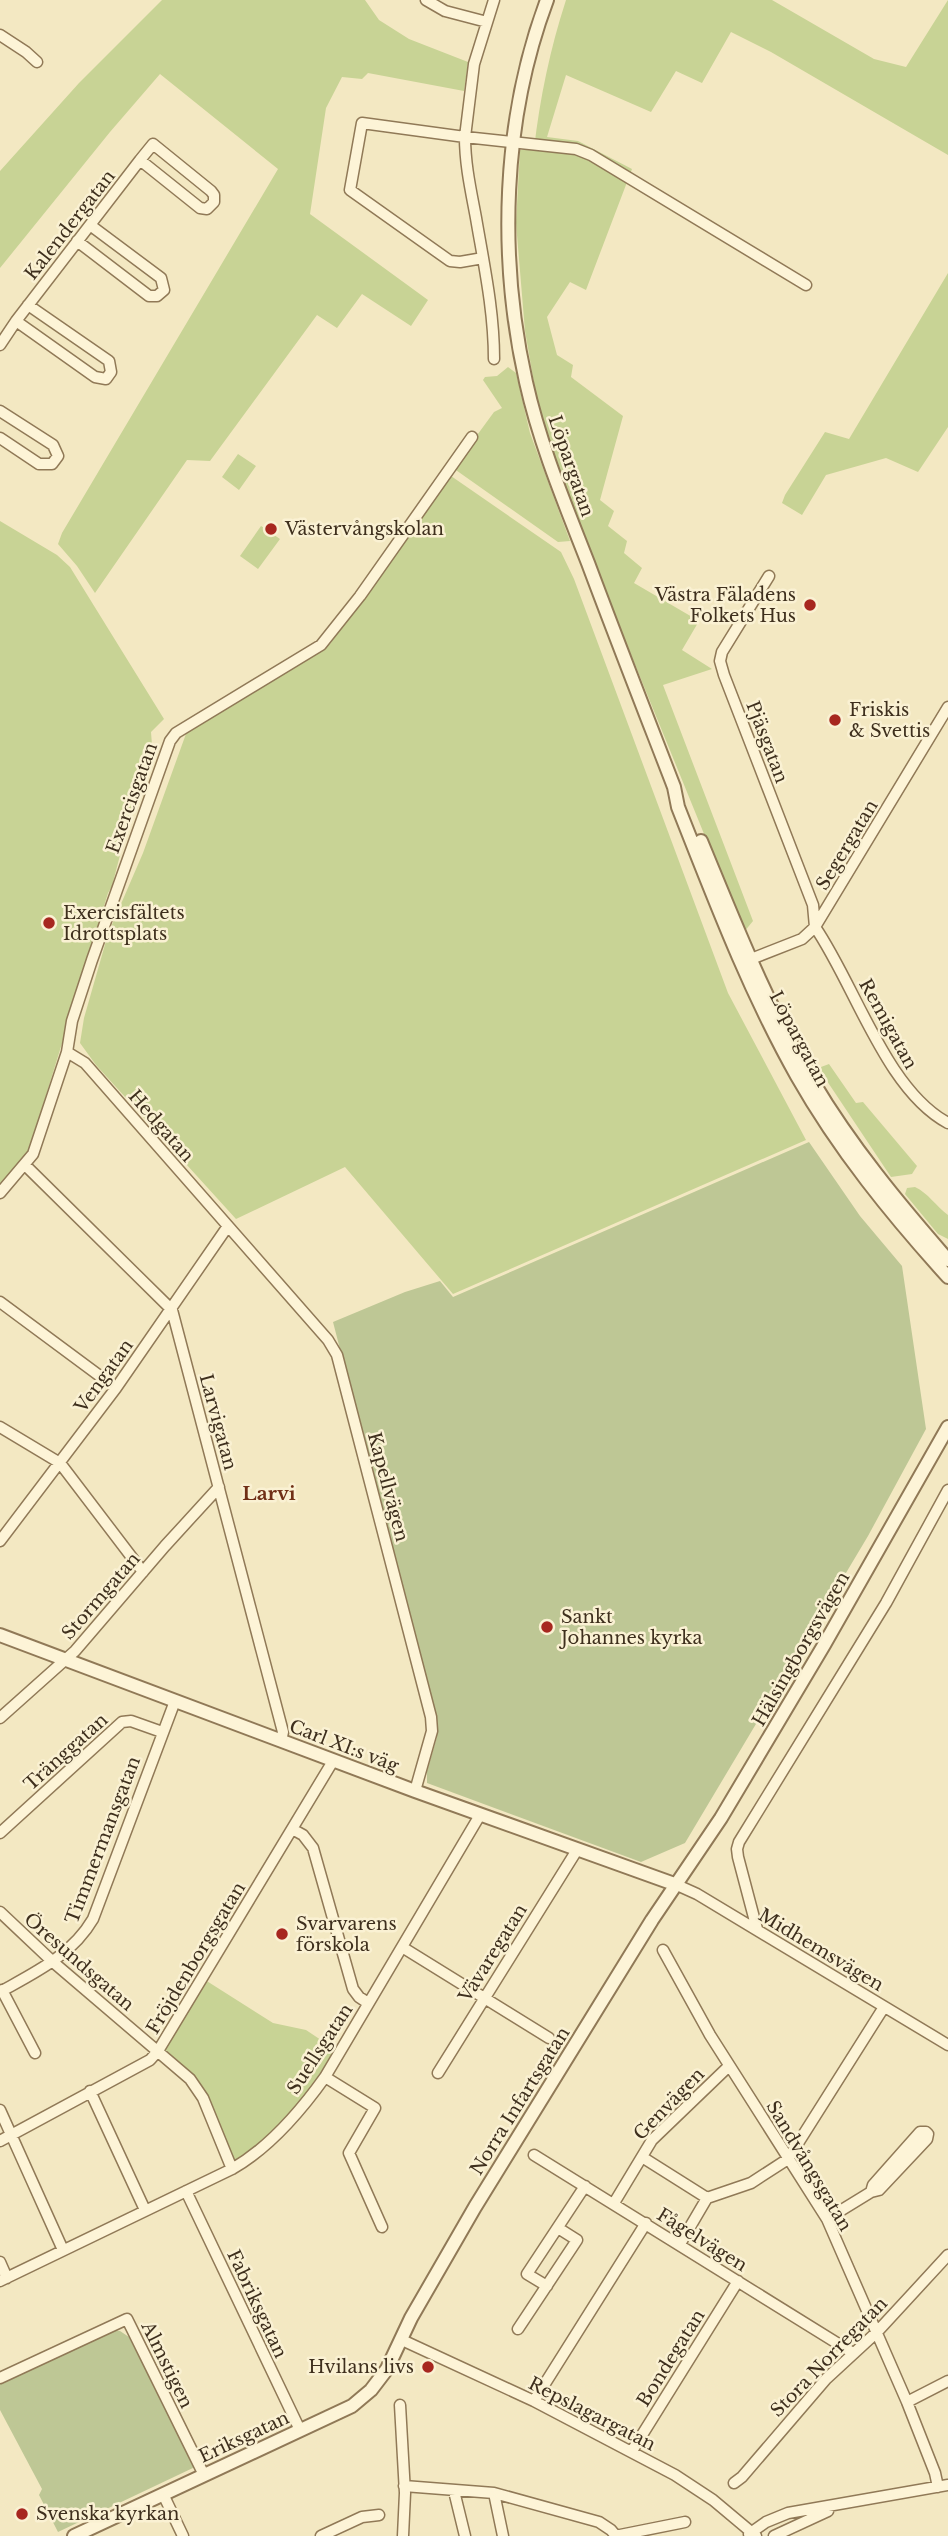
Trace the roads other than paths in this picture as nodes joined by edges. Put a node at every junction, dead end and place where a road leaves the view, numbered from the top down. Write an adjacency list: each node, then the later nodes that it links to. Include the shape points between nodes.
1 (426, 0): 4 (street, via 444,12)
2 (494, 0): 4 (street)
3 (547, 0): 8 (street, Löpargatan, via 529,58)
4 (487, 22): 7 (street, via 474,64)
5 (0, 36): 6 (street)
6 (37, 62)
7 (465, 137): 8 (street); 12 (street); 12 (street, via 362,123 350,190 450,261)
8 (514, 141): 13 (street, via 592,155); 24 (street, Löpargatan, via 509,237 514,316 531,403 556,482)
9 (140, 160): 9 (street, via 153,144 211,191 214,202 200,208); 10 (street, Kalendergatan)
10 (90, 225): 11 (street, Kalendergatan); 11 (street, via 161,278 164,290 149,296)
11 (77, 241): 14 (street, Kalendergatan)
12 (483, 258): 17 (street, via 494,326)
13 (806, 285)
14 (28, 305): 15 (street, Kalendergatan); 15 (street, via 109,361 111,372 106,379 95,377)
15 (16, 321): 16 (street, Kalendergatan)
16 (0, 345)
17 (494, 359)
18 (0, 411): 20 (street, via 53,445 58,456 52,464 39,464)
19 (472, 437): 25 (street, Exercisgatan, via 321,645 185,727 170,741 92,960)
20 (0, 438)
21 (769, 576): 23 (street, Pjäsgatan, via 720,661 813,905)
22 (948, 707): 23 (street, Segergatan)
23 (815, 927): 24 (street, Segergatan, via 802,939); 26 (street, Remigatan, via 895,1072 915,1098)
24 (746, 961): 30 (street, Löpargatan, via 825,1102); 31 (street, Löpargatan, via 785,1053 834,1135 888,1209)
25 (67, 1052): 27 (street, Exercisgatan, via 33,1154); 29 (street, Hedgatan, via 85,1063)
26 (948, 1123)
27 (25, 1165): 28 (street, Exercisgatan); 33 (street)
28 (0, 1193)
29 (228, 1226): 33 (street, Vengatan); 49 (street, Kapellvägen, via 337,1355 431,1717 430,1740)
30 (948, 1260)
31 (948, 1277)
32 (0, 1301): 34 (street)
33 (172, 1310): 34 (street, Vengatan); 38 (street, Larvigatan)
34 (116, 1388): 37 (street, Vengatan)
35 (0, 1427): 37 (street)
36 (948, 1427): 54 (street, Hälsingborgsvägen, via 776,1728)
37 (60, 1462): 40 (street, Vengatan); 41 (street)
38 (219, 1487): 41 (street, Stormgatan); 47 (street, Larvigatan, via 283,1732)
39 (948, 1490): 56 (street, via 886,1604 739,1842 738,1857)
40 (1, 1537)
41 (143, 1572): 43 (street, Stormgatan)
42 (0, 1635): 43 (street, Carl XI:s väg)
43 (66, 1660): 44 (street, Carl XI:s väg); 45 (street, Stormgatan)
44 (175, 1701): 46 (street, Timmermansgatan); 47 (street, Carl XI:s väg)
45 (0, 1718)
46 (162, 1732): 52 (street, Tränggatan, via 122,1722); 59 (street, Timmermansgatan, via 93,1919 83,1936)
47 (281, 1741): 48 (street, Carl XI:s väg)
48 (333, 1761): 49 (street, Carl XI:s väg); 51 (street, Fröjdenborgsgatan)
49 (415, 1791): 50 (street, Carl XI:s väg)
50 (480, 1815): 53 (street, Carl XI:s väg); 57 (street, Suellsgatan)
51 (294, 1830): 62 (street, via 313,1848 353,1989); 66 (street, Fröjdenborgsgatan)
52 (0, 1833)
53 (577, 1850): 54 (street, Carl XI:s väg); 61 (street, Vävaregatan)
54 (677, 1885): 56 (street, Midhemsvägen); 98 (street, Norra Infartsgatan, via 475,2207)
55 (0, 1912): 59 (street, Öresundsgatan)
56 (757, 1929): 63 (street, Midhemsvägen)
57 (402, 1947): 61 (street); 62 (street, Suellsgatan)
58 (663, 1950): 68 (street, Sandvångsgatan)
59 (53, 1962): 60 (street, Timmermansgatan); 66 (street, Öresundsgatan)
60 (1, 1991): 67 (street)
61 (483, 1998): 64 (street); 69 (street, Vävaregatan)
62 (368, 2003): 70 (street, Suellsgatan)
63 (884, 2007): 65 (street, Midhemsvägen); 77 (street)
64 (549, 2038)
65 (948, 2045)
66 (158, 2051): 71 (street, Fröjdenborgsgatan, via 150,2060); 78 (street, Öresundsgatan, via 198,2087)
67 (35, 2053)
68 (729, 2066): 76 (street, Genvägen, via 652,2140); 77 (street, Sandvångsgatan)
69 (438, 2073)
70 (325, 2077): 78 (street, Suellsgatan, via 269,2141); 87 (street, via 375,2108 349,2153)
71 (90, 2091): 73 (street, Fröjdenborgsgatan); 84 (street)
72 (0, 2110): 73 (street)
73 (12, 2134): 74 (street, Fröjdenborgsgatan); 90 (street)
74 (0, 2141)
75 (534, 2155): 79 (street, Fågelvägen)
76 (642, 2157): 82 (street); 83 (street, Genvägen)
77 (788, 2159): 82 (street, via 751,2183); 85 (street, Sandvångsgatan)
78 (232, 2169): 80 (street, Suellsgatan)
79 (585, 2186): 83 (street, Fågelvägen); 88 (street)
80 (186, 2191): 84 (street, Suellsgatan); 105 (street, Fabriksgatan)
81 (872, 2192): 81 (street, via 927,2139 926,2132 920,2132 873,2185); 85 (street)
82 (707, 2198): 89 (street)
83 (614, 2203): 86 (street, Fågelvägen)
84 (145, 2210): 90 (street, Suellsgatan)
85 (827, 2219): 97 (street, Sandvångsgatan)
86 (646, 2223): 89 (street, Fågelvägen); 102 (street)
87 (382, 2227)
88 (558, 2228): 95 (street, via 577,2240); 95 (street, via 527,2274)
89 (680, 2244): 94 (street, Fågelvägen)
90 (63, 2250): 93 (street, Suellsgatan)
91 (948, 2255): 97 (street, Stora Norregatan)
92 (0, 2262): 93 (street)
93 (3, 2279)
94 (738, 2281): 99 (street, Fågelvägen); 106 (street, Bondegatan)
95 (547, 2286): 96 (street)
96 (518, 2329)
97 (877, 2332): 99 (street, Stora Norregatan); 103 (street, Sandvångsgatan)
98 (402, 2340): 102 (street, Repslagargatan); 105 (street, Eriksgatan, via 371,2390 352,2406)
99 (853, 2353): 108 (street, Stora Norregatan)
100 (0, 2378): 107 (street, Almstigen, via 127,2319)
101 (948, 2381): 103 (street)
102 (534, 2401): 106 (street, Repslagargatan)
103 (907, 2402): 110 (street, Sandvångsgatan)
104 (400, 2405): 109 (street)
105 (300, 2430): 107 (street, Eriksgatan)
106 (632, 2451): 118 (street, Repslagargatan, via 713,2500)
107 (204, 2475): 113 (street, Eriksgatan)
108 (734, 2483)
109 (404, 2486): 111 (street); 122 (street)
110 (943, 2486): 114 (street)
111 (454, 2491): 112 (street); 123 (street)
112 (494, 2493): 117 (street); 125 (street, via 599,2522)
113 (163, 2494): 119 (street, Eriksgatan); 120 (street)
114 (847, 2505): 118 (street, via 788,2513 766,2522); 126 (street)
115 (379, 2515): 121 (street, via 362,2517)
116 (685, 2522): 125 (street)
117 (503, 2534): 124 (street)
118 (751, 2535)
119 (75, 2536)
120 (183, 2536)
121 (321, 2536)
122 (403, 2536)
123 (465, 2536)
124 (516, 2536)
125 (616, 2536)
126 (774, 2536)

